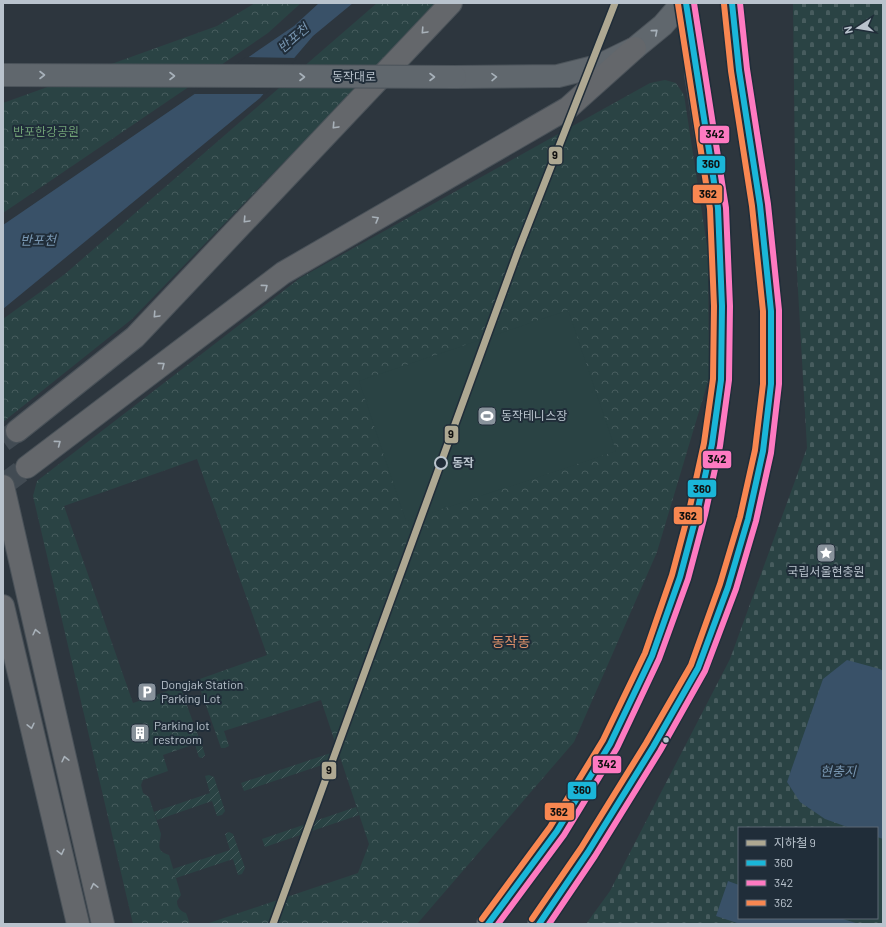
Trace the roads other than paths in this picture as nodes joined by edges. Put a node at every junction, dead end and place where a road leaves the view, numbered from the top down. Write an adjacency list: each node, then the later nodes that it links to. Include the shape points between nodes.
1 (451, 3): 7 (highway, one-way to 7, via 135,337)
2 (682, 3): 4 (main road, 동작대로, one-way to 2, via 663,26)
3 (732, 3): 16 (main road, via 760,205 771,311 771,384 764,451 748,519 728,586 698,668 654,747)
4 (635, 48): 6 (main road, 동작대로, one-way to 4, bridge, via 558,76 598,66); 8 (highway, one-way to 4, via 283,273 568,108)
5 (696, 74): 15 (main road, via 718,208 722,306 721,380 712,444 697,513 680,576 652,656 610,744 557,831)
6 (3, 75)
7 (17, 430)
8 (27, 467)
9 (3, 486): 14 (highway, one-way to 9)
10 (3, 606): 12 (highway)
11 (3, 644): 12 (highway)
12 (24, 697): 13 (highway, one-way to 13)
13 (78, 924)
14 (102, 924)
15 (488, 924)
16 (538, 924)

